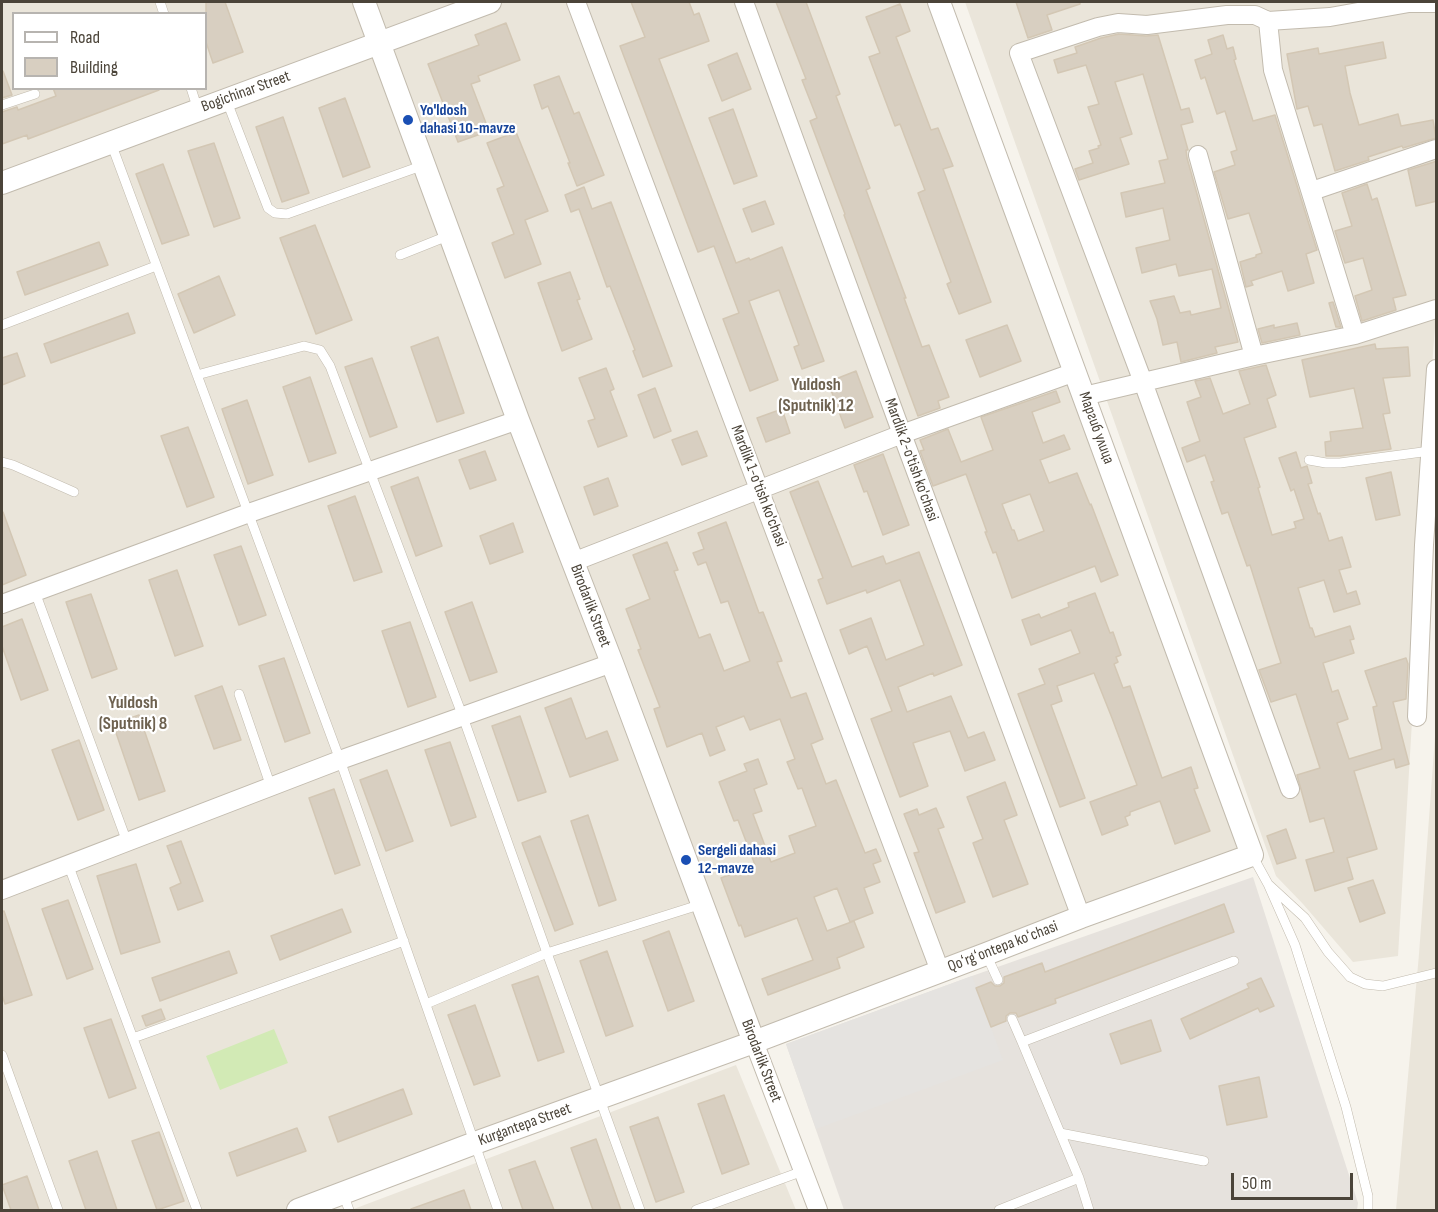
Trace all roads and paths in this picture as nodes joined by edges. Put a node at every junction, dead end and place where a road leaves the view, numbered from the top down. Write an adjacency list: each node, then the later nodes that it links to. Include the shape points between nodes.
1 (364, 2): 8 (street, Birodarlik Street)
2 (490, 2): 8 (street, Bogichinar Street)
3 (576, 2): 37 (street, Mardlik 1-o'tish ko'chasi)
4 (744, 2): 33 (street, Mardlik 2-o'tish ko'chasi)
5 (939, 2): 28 (street, Маргиб улица)
6 (1437, 3): 7 (street)
7 (1268, 21): 19 (street, via 1274,70); 30 (street, via 1255,15 1227,15 1147,25 1118,23 1019,53)
8 (380, 42): 11 (street, Bogichinar Street); 17 (street, Birodarlik Street)
9 (192, 90): 13 (lane)
10 (35, 94): 12 (lane)
11 (226, 99): 13 (street, Bogichinar Street); 17 (lane, via 268,208 275,213 287,214)
12 (2, 105)
13 (198, 110): 14 (street, Bogichinar Street)
14 (111, 143): 18 (street, Bogichinar Street); 22 (lane)
15 (1437, 149): 19 (street)
16 (1198, 155): 26 (street)
17 (424, 165): 20 (street, Birodarlik Street)
18 (2, 183)
19 (1312, 191): 25 (street)
20 (450, 235): 21 (lane); 32 (street, Birodarlik Street)
21 (400, 255)
22 (156, 266): 24 (lane); 29 (lane)
23 (1437, 309): 25 (street)
24 (2, 325)
25 (1354, 335): 26 (street)
26 (1254, 356): 30 (street)
27 (1437, 369): 34 (street)
28 (1075, 372): 31 (street, Маргиб улица); 33 (street)
29 (197, 375): 39 (lane); 45 (lane, via 304,346 320,350 330,366)
30 (1143, 382): 31 (street); 49 (street)
31 (1084, 396): 51 (street, Маргиб улица)
32 (518, 420): 39 (street); 40 (street, Birodarlik Street)
33 (902, 434): 37 (street); 56 (street, Mardlik 2-o'tish ko'chasi)
34 (1430, 451): 35 (lane, via 1340,463); 46 (street)
35 (1309, 460)
36 (2, 462): 38 (lane)
37 (759, 489): 40 (street); 61 (street, Mardlik 1-o'tish ko'chasi)
38 (74, 492)
39 (249, 513): 41 (street); 47 (lane)
40 (573, 562): 43 (street, Birodarlik Street)
41 (35, 592): 42 (street); 50 (lane)
42 (2, 604)
43 (612, 663): 45 (street); 55 (street, Birodarlik Street)
44 (239, 693): 48 (lane)
45 (463, 717): 47 (street); 58 (lane)
46 (1417, 717)
47 (340, 760): 48 (street); 57 (lane)
48 (272, 787): 50 (street)
49 (1290, 789)
50 (127, 842): 52 (street)
51 (1252, 855): 53 (lane); 56 (street, Qoʻrgʻontepa koʻchasi)
52 (68, 864): 54 (street); 66 (lane)
53 (1268, 884): 62 (lane, via 1305,918 1350,977 1383,986); 86 (lane, via 1295,945 1346,1107)
54 (2, 890)
55 (702, 904): 58 (lane); 67 (street, Birodarlik Street)
56 (1081, 917): 59 (street, Qoʻrgʻontepa koʻchasi)
57 (404, 941): 64 (lane); 66 (lane)
58 (547, 953): 64 (lane); 70 (lane)
59 (986, 954): 61 (street, Qoʻrgʻontepa koʻchasi); 63 (lane)
60 (1234, 961): 68 (lane)
61 (940, 971): 67 (street, Qoʻrgʻontepa koʻchasi)
62 (1437, 973)
63 (998, 980)
64 (426, 1004): 72 (lane)
65 (1012, 1019): 68 (lane)
66 (134, 1038): 78 (lane)
67 (754, 1042): 70 (street, Kurgantepa Street); 74 (street, Birodarlik Street)
68 (1022, 1042): 71 (lane)
69 (2, 1055): 77 (lane)
70 (600, 1098): 72 (street, Kurgantepa Street); 81 (lane)
71 (1060, 1133): 73 (lane); 75 (lane)
72 (474, 1143): 76 (street, Kurgantepa Street); 80 (lane)
73 (1204, 1161)
74 (803, 1171): 82 (lane); 83 (street, Birodarlik Street)
75 (1079, 1178): 84 (lane); 85 (lane)
76 (346, 1202): 79 (street, Kurgantepa Street)
77 (58, 1210)
78 (197, 1210)
79 (298, 1210)
80 (498, 1210)
81 (640, 1210)
82 (696, 1210)
83 (818, 1210)
84 (999, 1210)
85 (1089, 1210)
86 (1368, 1210)

